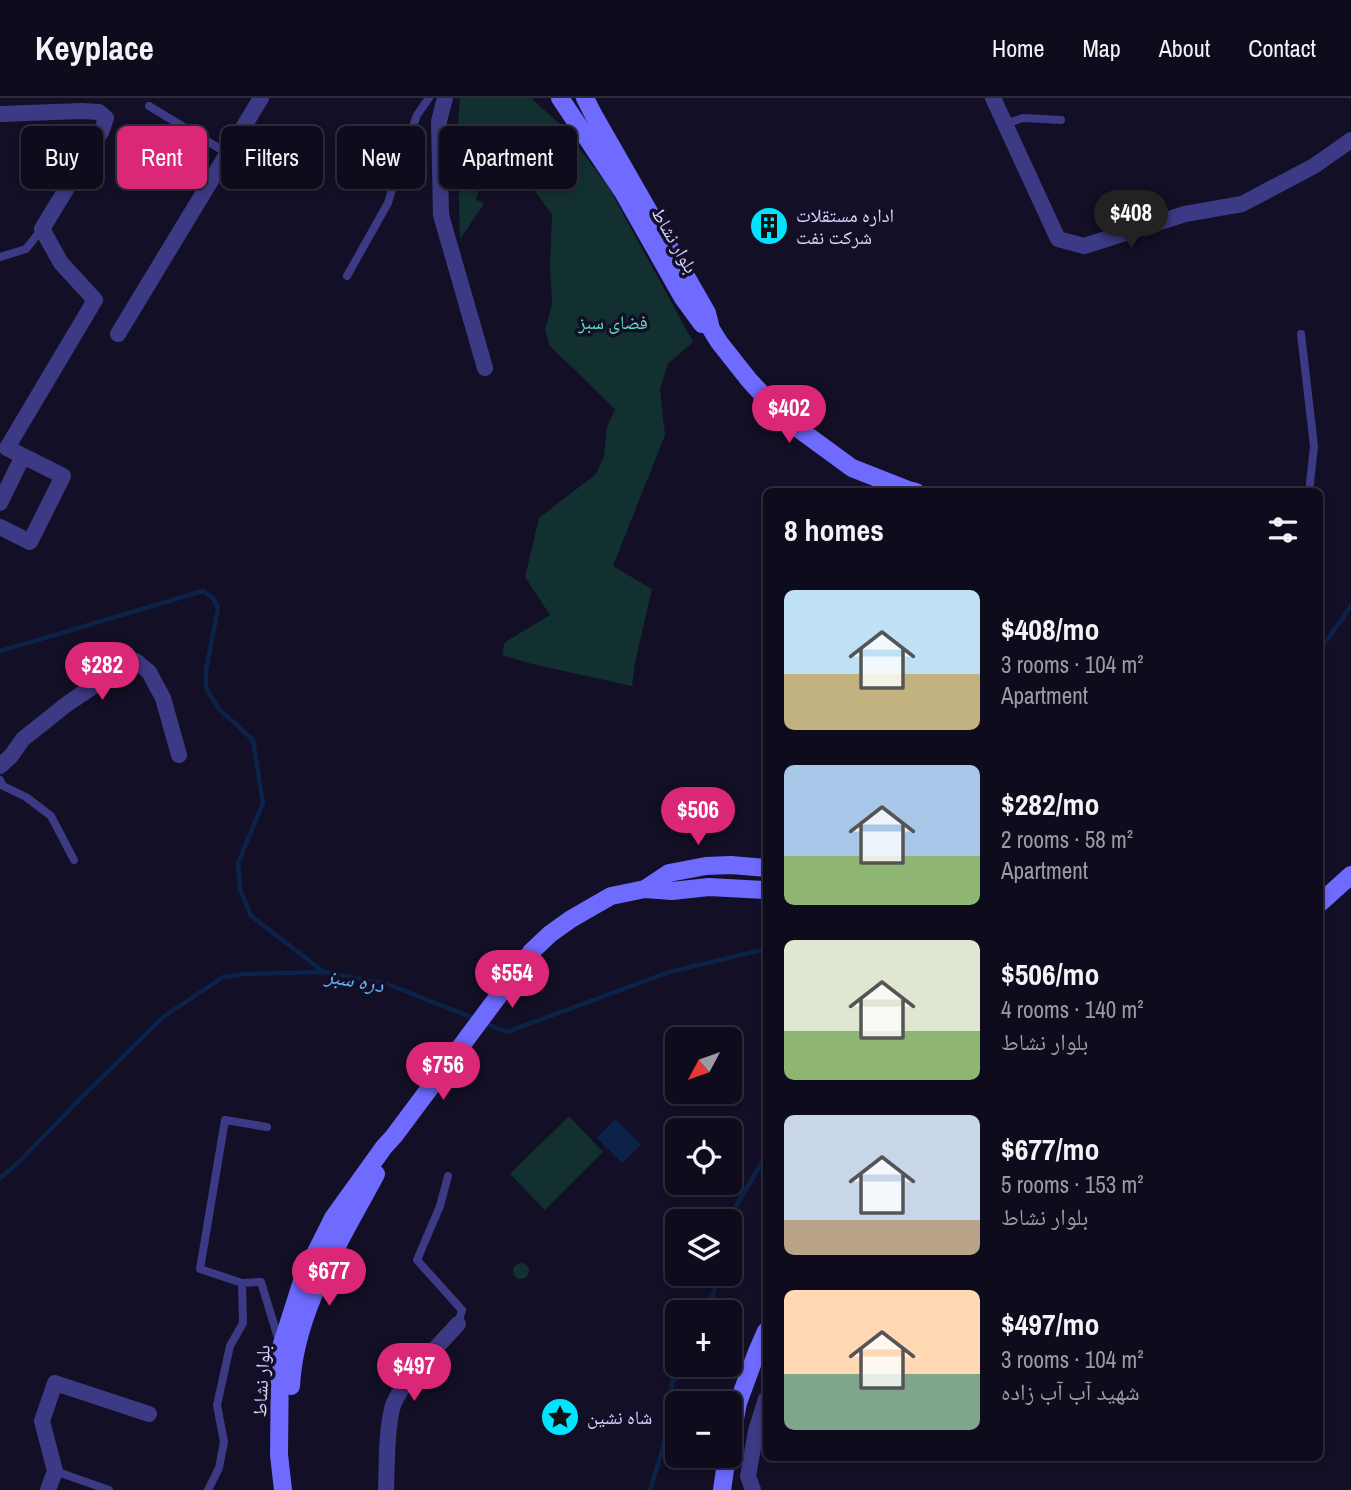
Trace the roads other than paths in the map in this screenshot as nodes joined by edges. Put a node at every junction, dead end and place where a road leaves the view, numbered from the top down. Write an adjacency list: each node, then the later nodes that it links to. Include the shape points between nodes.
1 (261, 98): 11 (street)
2 (429, 98): 17 (lane, via 417,116 388,203)
3 (445, 98): 21 (street, via 439,121 441,215)
4 (560, 98): 18 (main road, بلوار نشاط, via 623,192 683,298 701,324)
5 (585, 98): 18 (main road, بلوار نشاط, via 707,313)
6 (993, 98): 10 (street)
7 (149, 106): 13 (lane)
8 (0, 114): 15 (street, via 81,111 99,112 106,118)
9 (1061, 120): 10 (lane, via 1023,118)
10 (1005, 124): 12 (street, via 1058,239 1084,246 1185,214 1242,204 1314,166)
11 (244, 126)
12 (1351, 140)
13 (221, 149)
14 (221, 163): 19 (street)
15 (42, 229): 16 (lane, via 26,249); 22 (street, via 61,263 95,300 7,448)
16 (0, 257)
17 (347, 276)
18 (711, 329): 23 (main road, بلوار نشاط, via 785,419 852,468)
19 (118, 334)
20 (1301, 334): 24 (lane, via 1314,446)
21 (485, 368)
22 (23, 456): 25 (street); 26 (street, via 63,476 30,542)
23 (903, 488)
24 (1310, 488)
25 (0, 503)
26 (0, 527)
27 (179, 755): 28 (street, via 163,698 149,672 136,661 67,704 23,739)
28 (0, 766)
29 (0, 780): 30 (lane, via 51,817)
30 (74, 860)
31 (763, 868): 33 (main road, بلوار نشاط, via 706,866 668,873)
32 (1351, 875): 35 (main road)
33 (645, 889): 34 (main road, بلوار نشاط); 37 (main road, بلوار نشاط, via 611,896 587,909 532,951)
34 (763, 890)
35 (1323, 900)
36 (267, 1127): 39 (lane, via 225,1120 202,1256 200,1269)
37 (394, 1136): 42 (main road, بلوار نشاط, via 333,1219 303,1278); 52 (main road, بلوار نشاط, via 312,1297 299,1335 290,1391)
38 (448, 1177): 40 (lane, via 417,1260 462,1310)
39 (242, 1283): 42 (lane, via 261,1282); 50 (lane, via 243,1323 230,1346 218,1405 224,1441 219,1468)
40 (458, 1324): 53 (street, via 400,1391 392,1407)
41 (763, 1338): 43 (main road)
42 (281, 1347): 51 (main road, بلوار نشاط, via 279,1455)
43 (742, 1392)
44 (763, 1409): 55 (street, via 748,1476)
45 (149, 1413): 47 (street, via 55,1383 42,1421)
46 (725, 1468): 54 (main road)
47 (55, 1471): 48 (street); 49 (lane)
48 (48, 1490)
49 (109, 1490)
50 (208, 1490)
51 (283, 1490)
52 (292, 1490)
53 (386, 1490)
54 (722, 1490)
55 (752, 1490)

